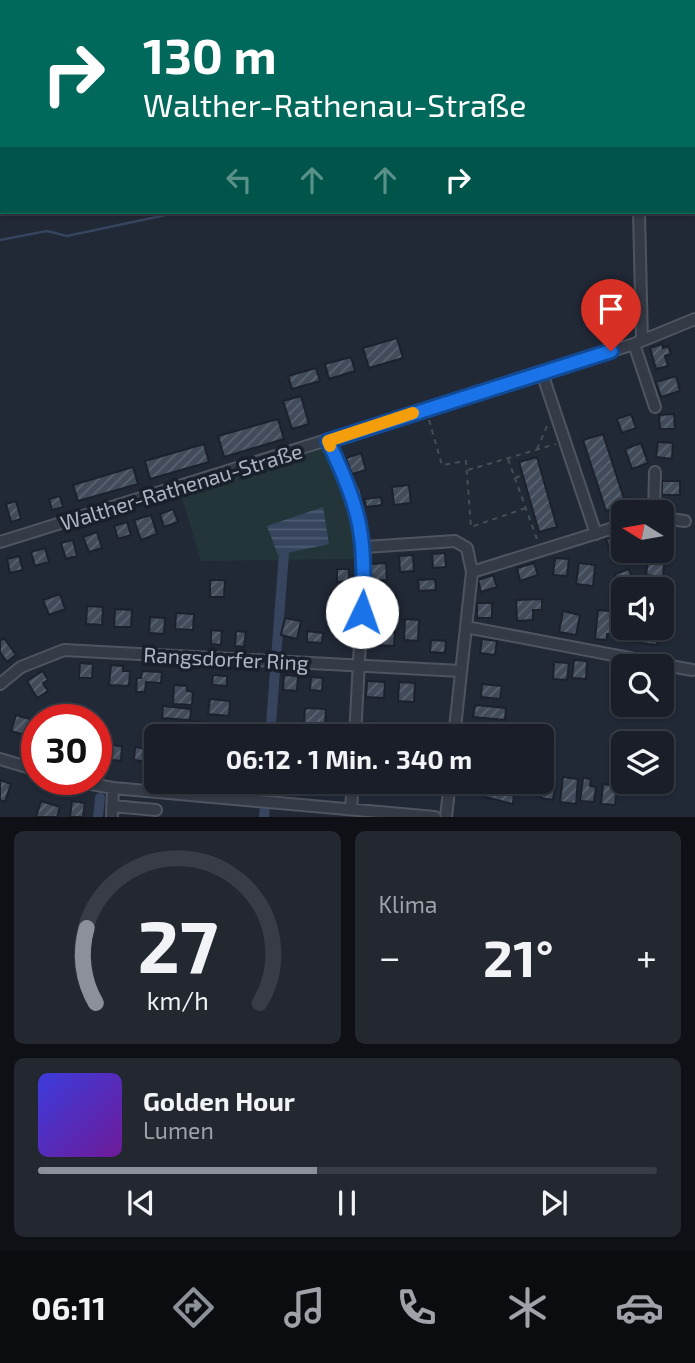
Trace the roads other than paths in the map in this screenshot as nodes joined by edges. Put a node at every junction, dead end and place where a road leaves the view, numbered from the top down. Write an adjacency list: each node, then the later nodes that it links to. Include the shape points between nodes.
1 (639, 214): 3 (street)
2 (695, 319): 3 (street, Walther-Rathenau-Straße)
3 (638, 343): 4 (street, Walther-Rathenau-Straße); 5 (street)
4 (542, 373): 6 (street, Walther-Rathenau-Straße); 12 (street)
5 (654, 407)
6 (328, 441): 13 (street, Walther-Rathenau-Straße); 14 (street, via 352,493)
7 (655, 472): 8 (street)
8 (654, 500)
9 (674, 520): 10 (street)
10 (685, 521)
11 (611, 529): 12 (street)
12 (596, 534): 15 (street)
13 (0, 542)
14 (365, 547): 15 (street, via 455,541 467,548); 17 (street)
15 (472, 572): 16 (street)
16 (466, 627): 18 (street); 19 (street)
17 (359, 666): 19 (street, Rangsdorfer Ring); 20 (street, Rangsdorfer Ring, via 64,650 20,667); 21 (street)
18 (692, 670)
19 (461, 671): 22 (street)
20 (0, 684)
21 (356, 724)
22 (455, 724)
23 (0, 759): 24 (street)
24 (21, 765)
25 (113, 788): 28 (street); 30 (street)
26 (352, 794): 28 (street)
27 (449, 794): 32 (street)
28 (351, 809): 31 (street)
29 (156, 810): 30 (street)
30 (112, 812)
31 (435, 817)
32 (446, 817)

